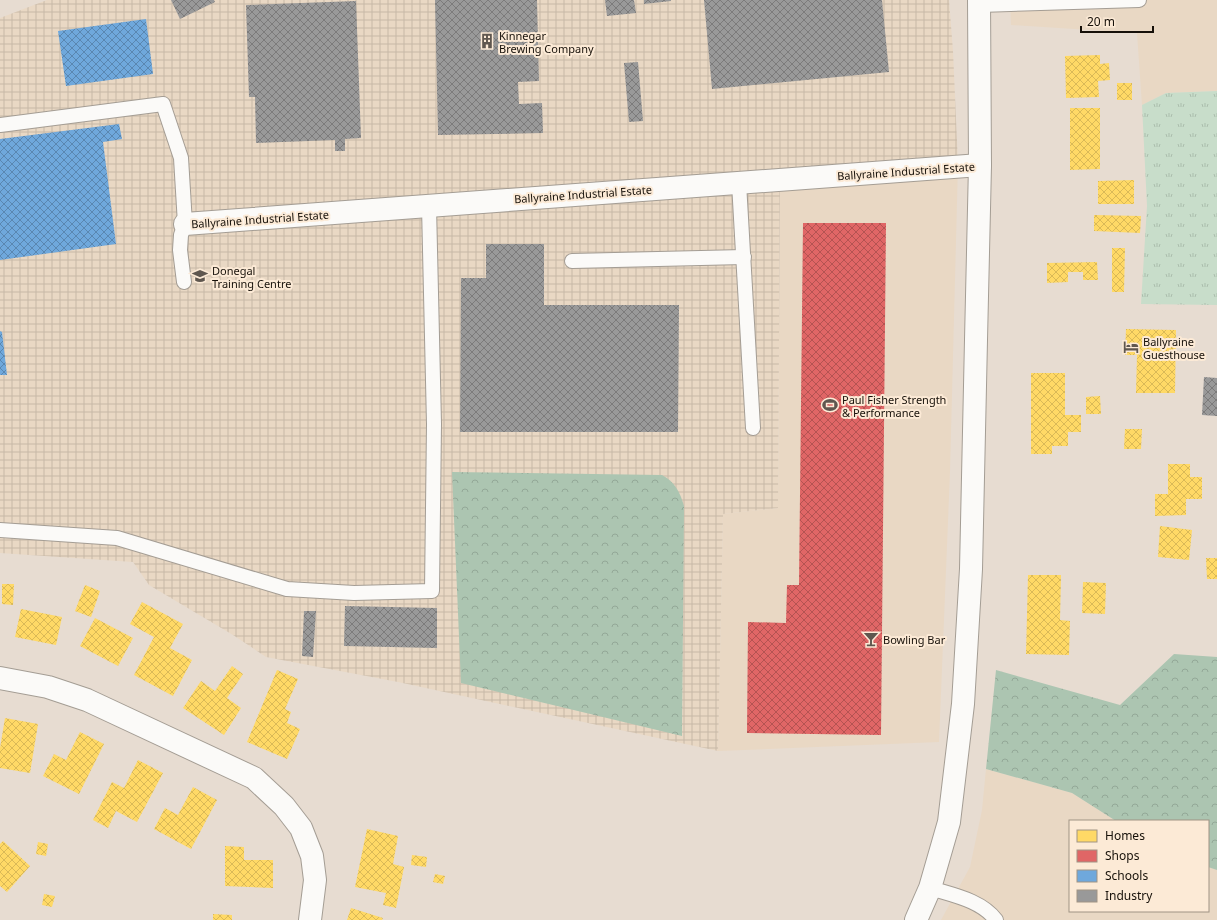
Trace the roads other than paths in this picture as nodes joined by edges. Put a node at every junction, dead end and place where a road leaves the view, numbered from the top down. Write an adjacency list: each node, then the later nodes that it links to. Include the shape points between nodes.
1 (1139, 0): 2 (lane)
2 (980, 3): 4 (street)
3 (0, 125): 7 (lane, via 163,104 181,158)
4 (980, 165): 5 (street, Ballyraine Industrial Estate); 14 (street, via 971,569 963,704 949,822)
5 (739, 183): 6 (street, Ballyraine Industrial Estate); 8 (lane)
6 (429, 206): 7 (street, Ballyraine Industrial Estate); 12 (lane, via 434,424 432,591 354,593 287,589 117,538)
7 (185, 224): 10 (lane, via 180,250)
8 (744, 257): 9 (lane); 11 (lane)
9 (572, 261)
10 (184, 282)
11 (753, 428)
12 (0, 530)
13 (0, 678): 15 (street, via 48,687 87,700 254,778 284,806 301,828 312,856 315,880)
14 (930, 888): 16 (street); 17 (lane, via 975,903 990,912)
15 (310, 920)
16 (916, 920)
17 (996, 920)

